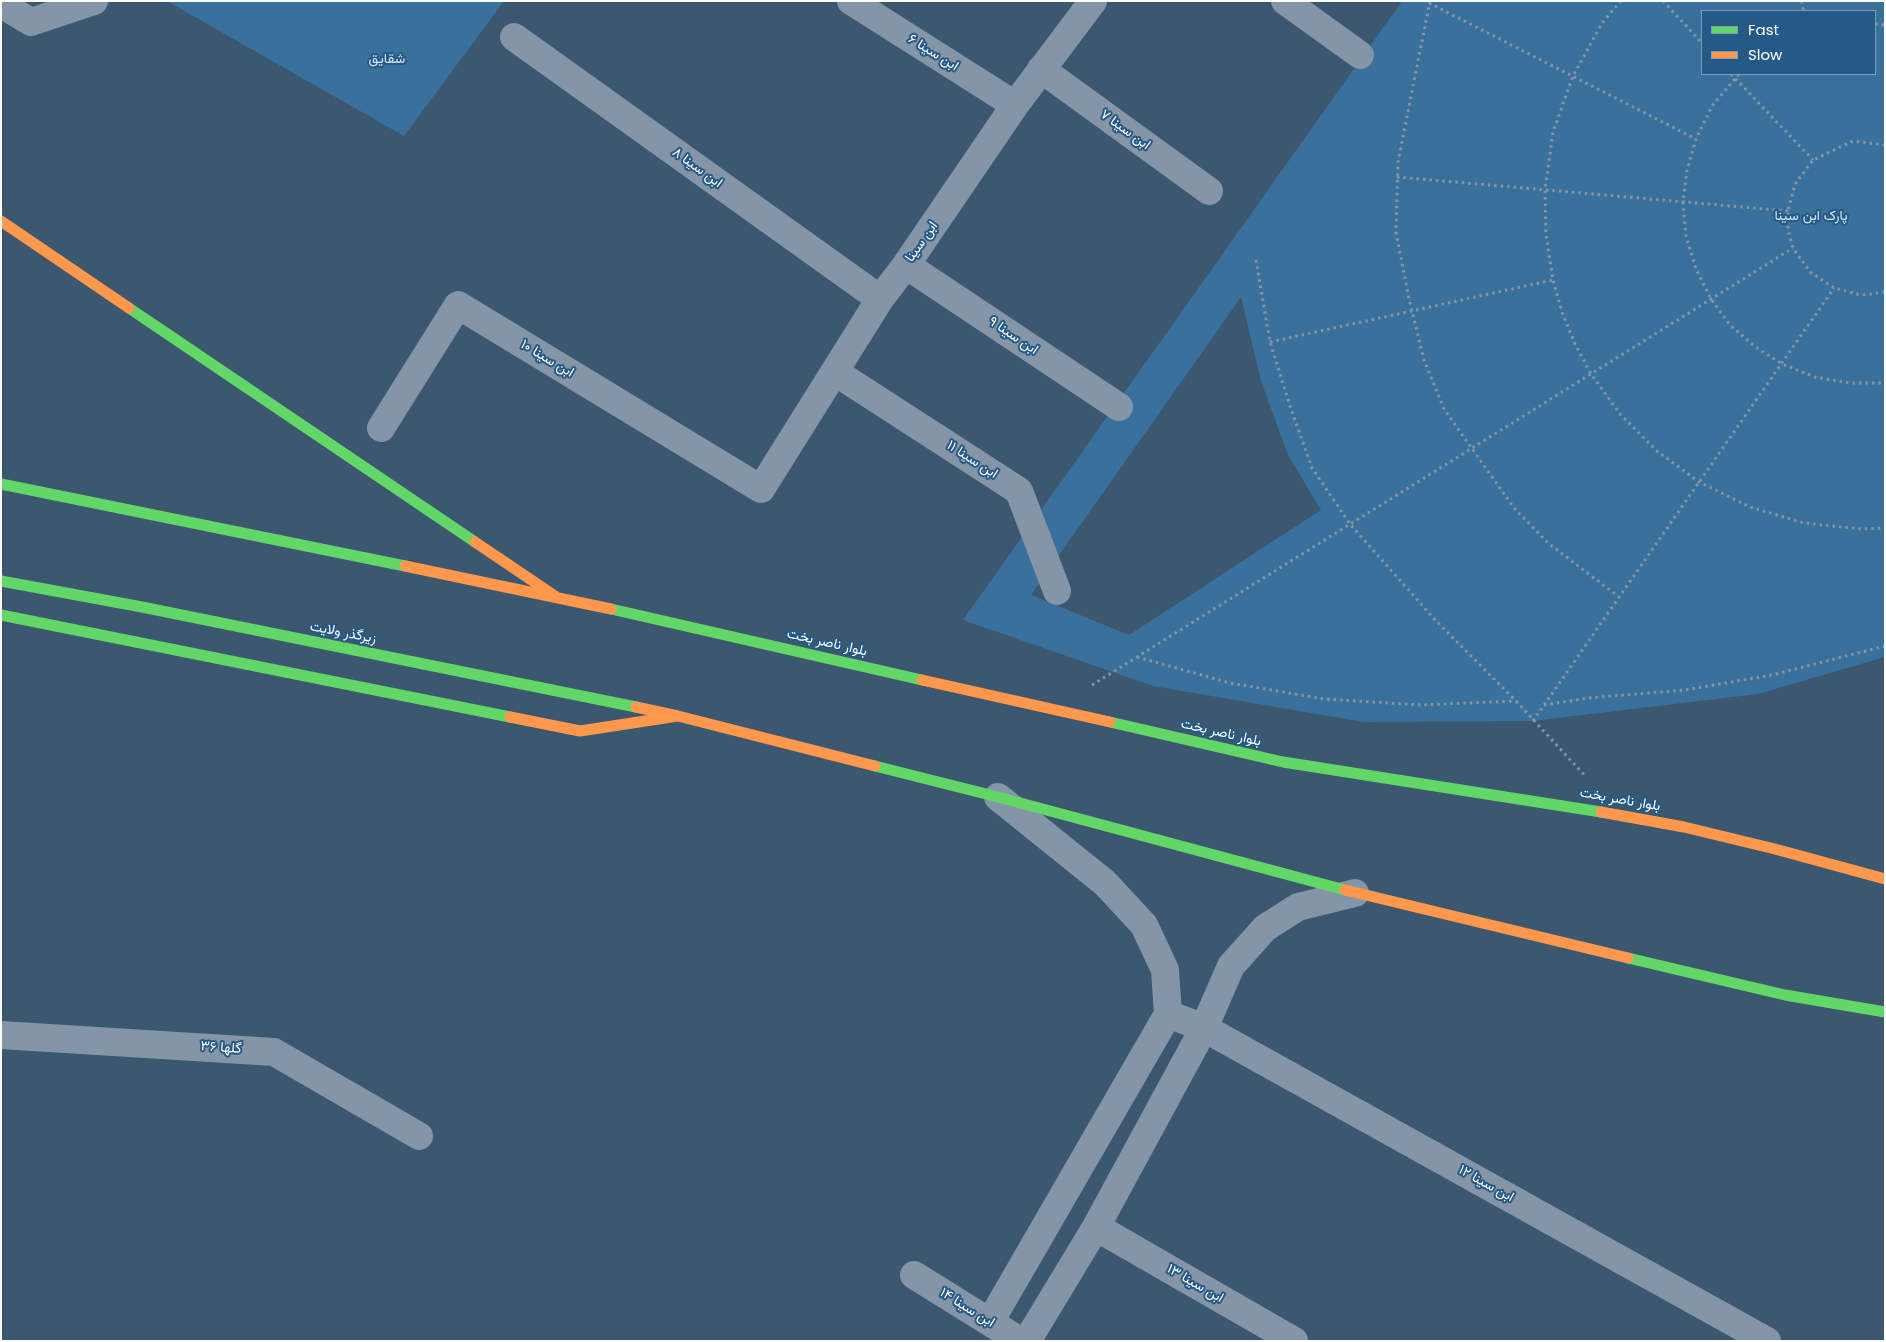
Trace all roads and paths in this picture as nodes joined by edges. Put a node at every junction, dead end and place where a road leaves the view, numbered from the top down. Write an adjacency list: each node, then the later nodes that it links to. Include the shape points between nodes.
1 (48, 1): 10 (street)
2 (94, 1): 10 (street)
3 (851, 1): 19 (street, ابن سینا ۶)
4 (1093, 1): 14 (street, ابن سینا)
5 (1285, 1): 13 (street)
6 (1621, 1): 17 (path, via 1602,24)
7 (1663, 1): 12 (path)
8 (1430, 2): 17 (path); 23 (path)
9 (1, 4): 10 (street)
10 (31, 22)
11 (514, 37): 35 (street, ابن سینا ۸)
12 (1701, 42)
13 (1360, 55)
14 (1041, 69): 19 (street, ابن سینا); 25 (street, ابن سینا ۷)
15 (1732, 75): 18 (path)
16 (1739, 75): 18 (path)
17 (1572, 76): 20 (path); 24 (path, via 1553,132)
18 (1735, 78): 20 (path, via 1712,106); 22 (path)
19 (1015, 105): 31 (street, ابن سینا)
20 (1696, 138): 26 (path)
21 (1885, 145): 22 (path, via 1853,141)
22 (1813, 160): 27 (path, via 1795,184)
23 (1397, 177): 24 (path); 37 (path, via 1396,232)
24 (1545, 190): 26 (path); 32 (path, via 1546,235)
25 (1209, 191)
26 (1683, 202): 27 (path); 36 (path, via 1686,236)
27 (1788, 211): 29 (path, via 1788,230)
28 (1, 220): 53 (main road)
29 (1794, 248): 33 (path, via 1810,272); 36 (path)
30 (1256, 260): 38 (path)
31 (906, 265): 35 (street, ابن سینا); 43 (street, ابن سینا ۹)
32 (1553, 280): 37 (path); 41 (path, via 1562,312)
33 (1834, 288): 34 (path, via 1861,295); 39 (path)
34 (1885, 292)
35 (880, 299): 40 (street, ابن سینا)
36 (1711, 299): 39 (path, via 1730,325); 41 (path)
37 (1412, 312): 38 (path); 45 (path, via 1424,360 1444,409)
38 (1270, 342): 49 (path, via 1312,468)
39 (1782, 364): 42 (path, via 1815,377 1850,383); 46 (path)
40 (835, 372): 48 (street, ابن سینا); 52 (street, ابن سینا ۱۱, via 1019,491)
41 (1591, 374): 45 (path); 46 (path, via 1621,415 1657,451)
42 (1885, 383)
43 (1119, 406)
44 (381, 428): 48 (street, ابن سینا ۱۰, via 458,305)
45 (1471, 449): 49 (path); 54 (path, via 1514,508 1548,543)
46 (1699, 482): 50 (path, via 1750,507 1804,523); 54 (path)
47 (1, 484): 53 (main road)
48 (761, 489)
49 (1350, 524): 57 (path); 58 (path, via 1437,622)
50 (1885, 528)
51 (1, 581): 61 (main road, زیرگذر ولایت)
52 (1057, 591)
53 (555, 596): 60 (main road, بلوار ناصر بخت)
54 (1619, 597): 59 (path)
55 (1, 615): 61 (main road, via 580,731)
56 (1885, 646): 59 (path, via 1772,675 1694,688)
57 (1137, 657): 58 (path, via 1230,683 1324,699 1420,705); 60 (path)
58 (1516, 701): 63 (path)
59 (1544, 705): 62 (path)
60 (1052, 710): 65 (main road, بلوار ناصر بخت, via 1283,762 1684,827)
61 (678, 716): 64 (main road)
62 (1532, 722)
63 (1588, 780)
64 (998, 797): 66 (main road); 68 (street, via 1105,883 1144,925 1165,970)
65 (1885, 879)
66 (1355, 893): 67 (main road, via 1775,992); 69 (street, via 1298,907 1265,928 1231,966)
67 (1885, 1012)
68 (1168, 1014): 69 (street, ابن سینا ۱۲); 74 (street)
69 (1204, 1028): 72 (street); 78 (street, ابن سینا ۱۲)
70 (1, 1035): 71 (street, ۳۶ گلها, via 274,1052)
71 (419, 1136)
72 (1096, 1227): 76 (street); 77 (street, ابن سینا ۱۳)
73 (914, 1275): 74 (street, ابن سینا ۱۴)
74 (990, 1322): 75 (street, ابن سینا ۱۴)
75 (1020, 1341)
76 (1027, 1341)
77 (1294, 1341)
78 (1767, 1341)

